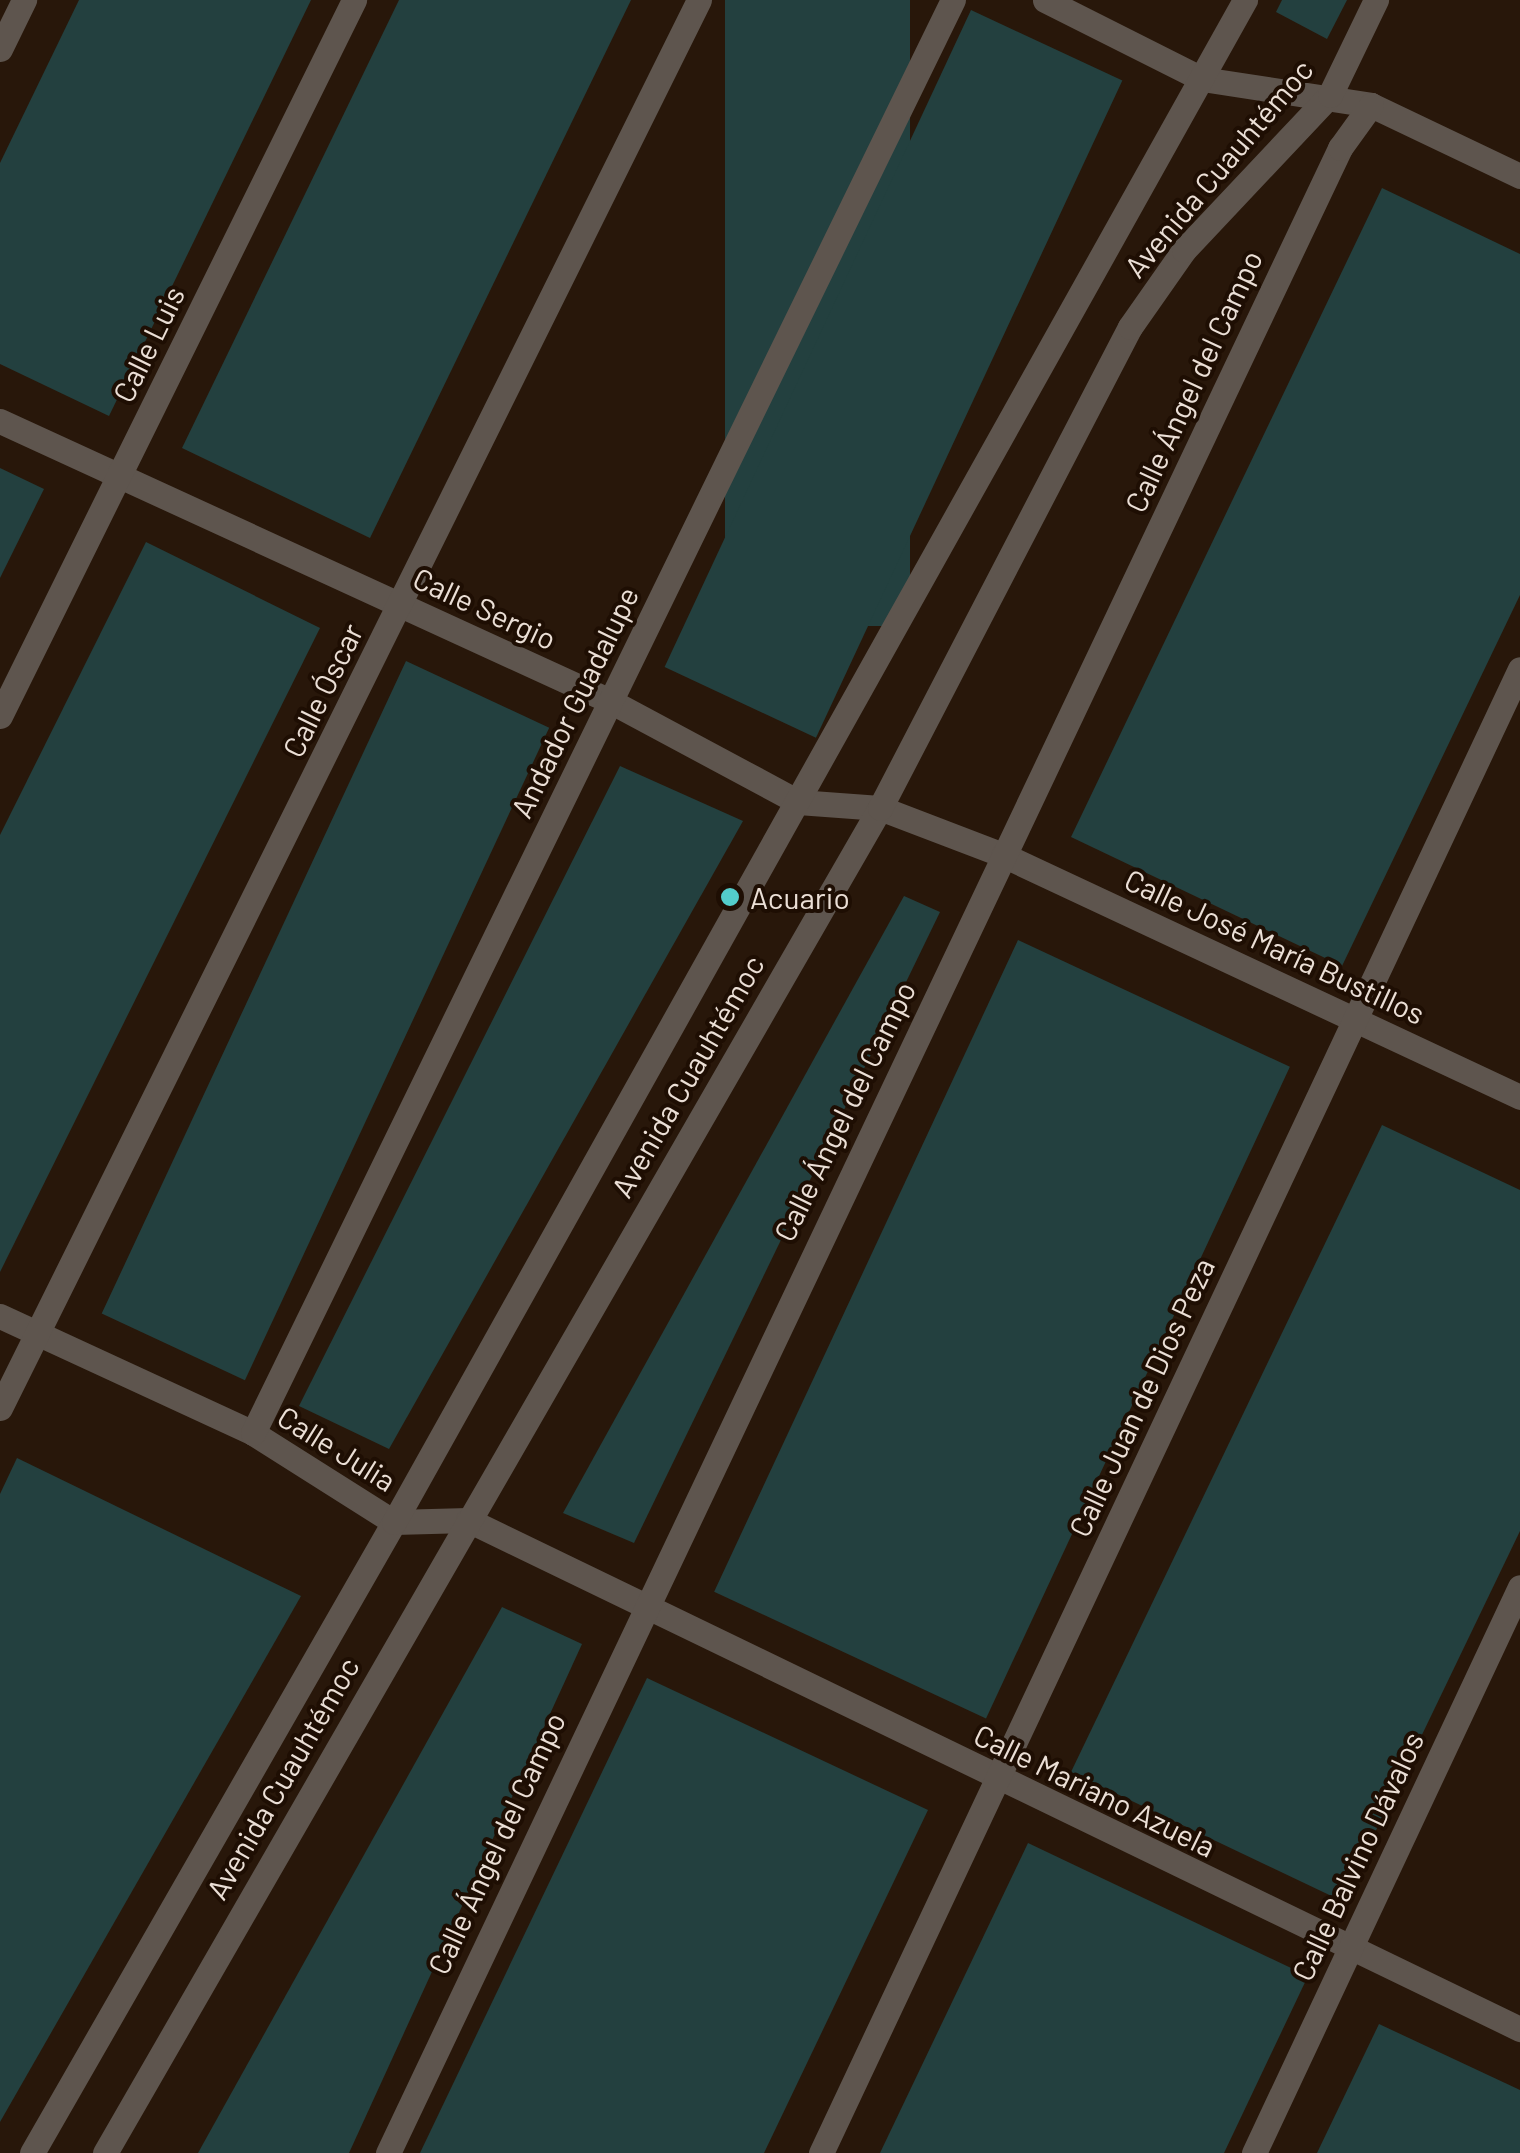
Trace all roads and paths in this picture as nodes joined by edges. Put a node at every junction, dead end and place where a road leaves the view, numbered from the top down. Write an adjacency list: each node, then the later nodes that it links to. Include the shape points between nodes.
1 (24, 0): 8 (street)
2 (354, 0): 14 (street, Calle Luis)
3 (700, 0): 15 (street, Calle Óscar)
4 (953, 0): 17 (street, Andador Guadalupe)
5 (1046, 0): 9 (street)
6 (1244, 0): 9 (street, Avenida Cuauhtémoc)
7 (1376, 0): 10 (street, Avenida Cuauhtémoc)
8 (0, 49)
9 (1202, 79): 10 (street); 19 (street, Avenida Cuauhtémoc)
10 (1330, 94): 11 (street); 20 (street, Avenida Cuauhtémoc, via 1184,250 1130,326)
11 (1371, 105): 12 (street); 21 (street, Calle Ángel del Campo, via 1340,148)
12 (1520, 176)
13 (0, 421): 14 (street, Calle Sergio)
14 (119, 476): 15 (street, Calle Sergio); 18 (street, Calle Luis)
15 (400, 605): 17 (street, Calle Sergio); 25 (street, Calle Óscar)
16 (1520, 669): 22 (street, Calle Juan de Dios Peza)
17 (610, 702): 19 (street, Calle Sergio); 27 (street, Andador Guadalupe)
18 (0, 716)
19 (798, 802): 20 (street, Calle Sergio); 29 (street, Avenida Cuauhtémoc)
20 (880, 808): 21 (street, Calle Sergio); 28 (street, Avenida Cuauhtémoc)
21 (1003, 855): 22 (street, Calle José María Bustillos); 31 (street, Calle Ángel del Campo)
22 (1356, 1020): 23 (street, Calle José María Bustillos); 32 (street, Calle Juan de Dios Peza)
23 (1520, 1097)
24 (0, 1316): 25 (street, Calle Julia)
25 (40, 1334): 26 (street, Calle Óscar); 27 (street, Calle Julia)
26 (0, 1408)
27 (253, 1432): 29 (street, Calle Julia)
28 (468, 1520): 29 (street, Calle Julia); 31 (street, Calle Julia); 36 (street, Avenida Cuauhtémoc)
29 (394, 1522): 35 (street, Avenida Cuauhtémoc)
30 (1520, 1587): 33 (street, Calle Balvino Dávalos)
31 (643, 1606): 32 (street, Calle Mariano Azuela); 37 (street, Calle Ángel del Campo)
32 (996, 1778): 33 (street, Calle Mariano Azuela); 38 (street, Calle Juan de Dios Peza)
33 (1349, 1950): 34 (street, Calle Mariano Azuela); 39 (street, Calle Balvino Dávalos)
34 (1520, 2029)
35 (32, 2153)
36 (104, 2153)
37 (388, 2153)
38 (822, 2153)
39 (1254, 2153)

